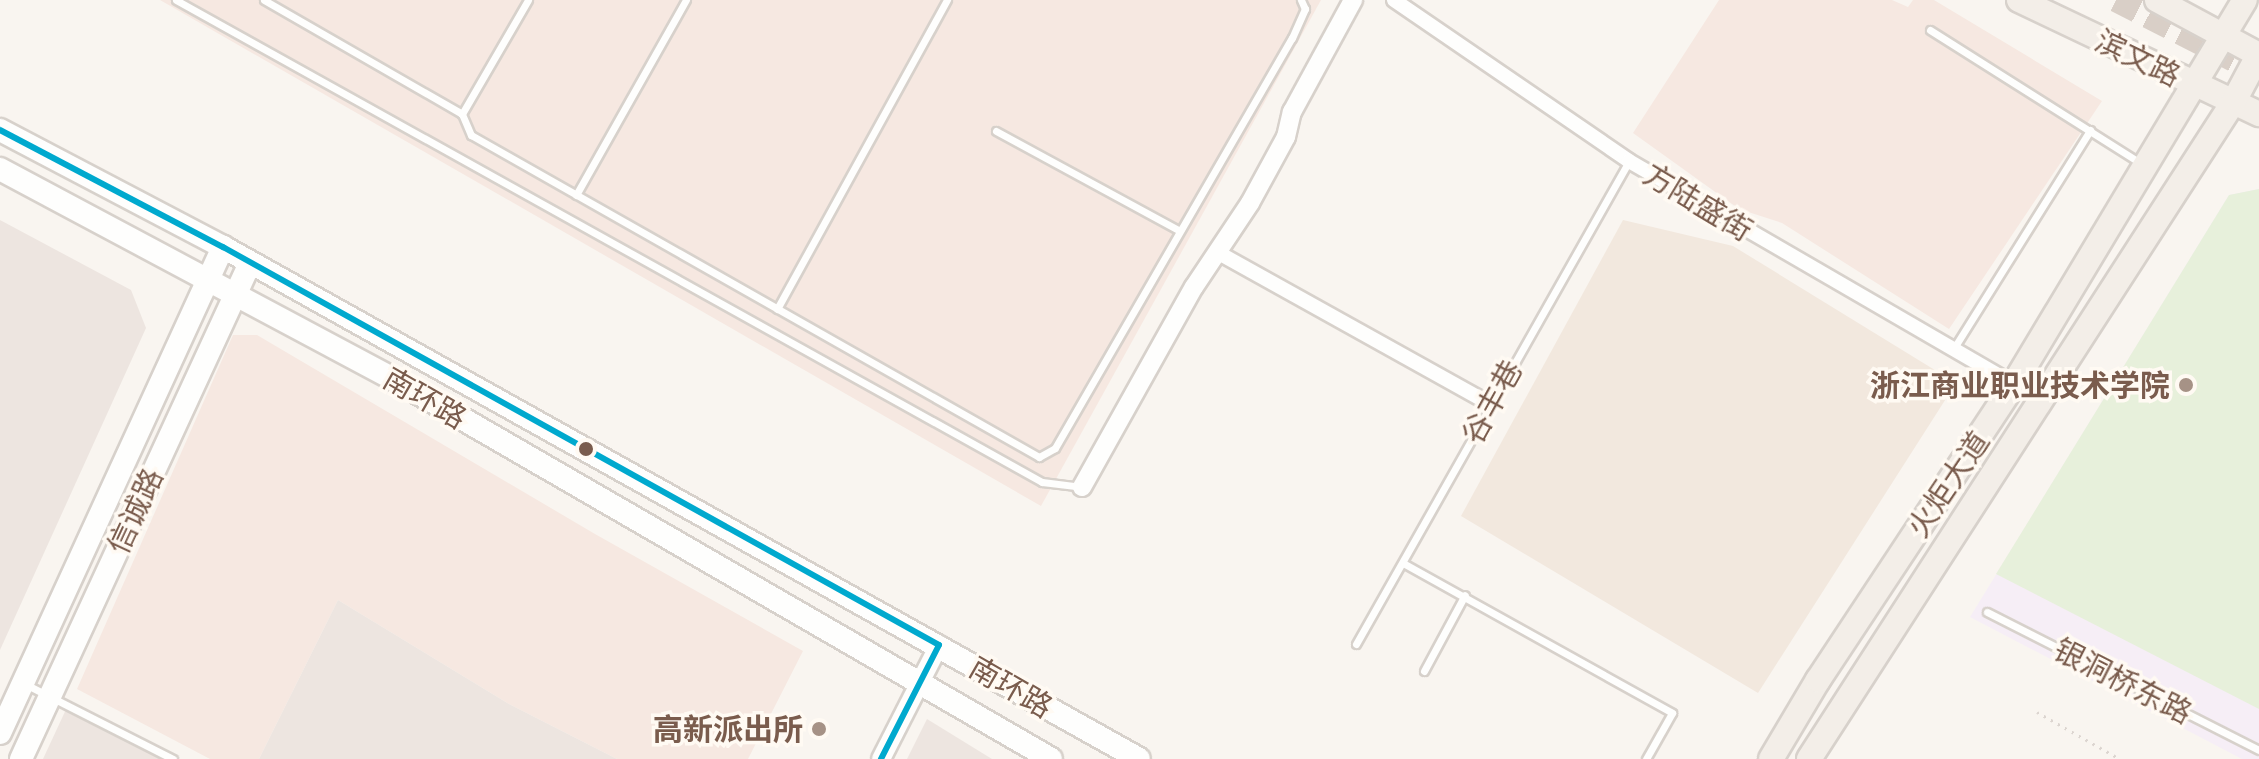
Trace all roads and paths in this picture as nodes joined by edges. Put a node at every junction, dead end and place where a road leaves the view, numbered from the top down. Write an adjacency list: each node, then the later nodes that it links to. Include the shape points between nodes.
1 (176, 0): 36 (lane, via 1042,482)
2 (264, 0): 17 (lane)
3 (528, 0): 17 (lane)
4 (686, 0): 25 (lane)
5 (947, 0): 32 (lane)
6 (1301, 0): 26 (lane, via 1305,9 1292,38)
7 (1353, 0): 28 (street, via 1292,112 1286,137)
8 (1394, 0): 22 (street, 方陆盛街)
9 (2019, 0): 15 (main road, 滨文路)
10 (2157, 0): 13 (main road, 滨文路)
11 (2242, 5): 13 (main road, 火炬大道)
12 (1930, 30): 20 (lane)
13 (2226, 35): 14 (main road, 滨文路); 15 (main road, 火炬大道)
14 (2259, 55): 16 (main road, 火炬大道)
15 (2194, 85): 16 (main road, 滨文路); 23 (main road, 火炬大道)
16 (2234, 101): 18 (main road, 滨文路); 56 (main road, 火炬大道)
17 (462, 114): 25 (lane, via 471,135)
18 (2259, 114)
19 (0, 130): 27 (main road, 南环路)
20 (2090, 130): 23 (lane); 33 (lane)
21 (996, 131): 26 (lane)
22 (1629, 161): 33 (street, 方陆盛街); 35 (lane, 谷丰巷)
23 (2147, 167): 34 (main road, 火炬大道)
24 (0, 169): 30 (main road, 南环路)
25 (576, 195): 32 (lane)
26 (1180, 231): 32 (lane, via 1055,448 1039,457)
27 (223, 247): 29 (main road, 南环路); 30 (main road, 信诚路)
28 (1217, 252): 35 (street); 36 (street)
29 (250, 263): 31 (main road, 信诚路); 41 (main road, 南环路)
30 (208, 280): 31 (main road, 南环路); 43 (main road, 信诚路)
31 (235, 294): 44 (main road, 南环路, via 392,378); 45 (main road, 信诚路)
32 (777, 309)
33 (1952, 350): 34 (street, 方陆盛街)
34 (2014, 384): 55 (main road, 火炬大道)
35 (1490, 404): 37 (lane, 谷丰巷)
36 (1082, 487)
37 (1403, 563): 38 (lane); 40 (lane, 谷丰巷)
38 (1465, 595): 42 (lane); 54 (lane, via 1672,713)
39 (1987, 612): 48 (lane, 银洞桥东路)
40 (1356, 644)
41 (939, 645): 44 (street); 53 (main road, 南环路)
42 (1424, 671)
43 (23, 682): 45 (lane); 47 (main road, 信诚路)
44 (918, 685): 51 (street); 52 (main road, 南环路)
45 (50, 696): 49 (main road, 信诚路); 50 (lane)
46 (2037, 712): 57 (path)
47 (0, 733)
48 (2259, 750)
49 (21, 759)
50 (173, 759)
51 (881, 759)
52 (1051, 759)
53 (1139, 759)
54 (1646, 759)
55 (1771, 759)
56 (1809, 759)
57 (2120, 759)

